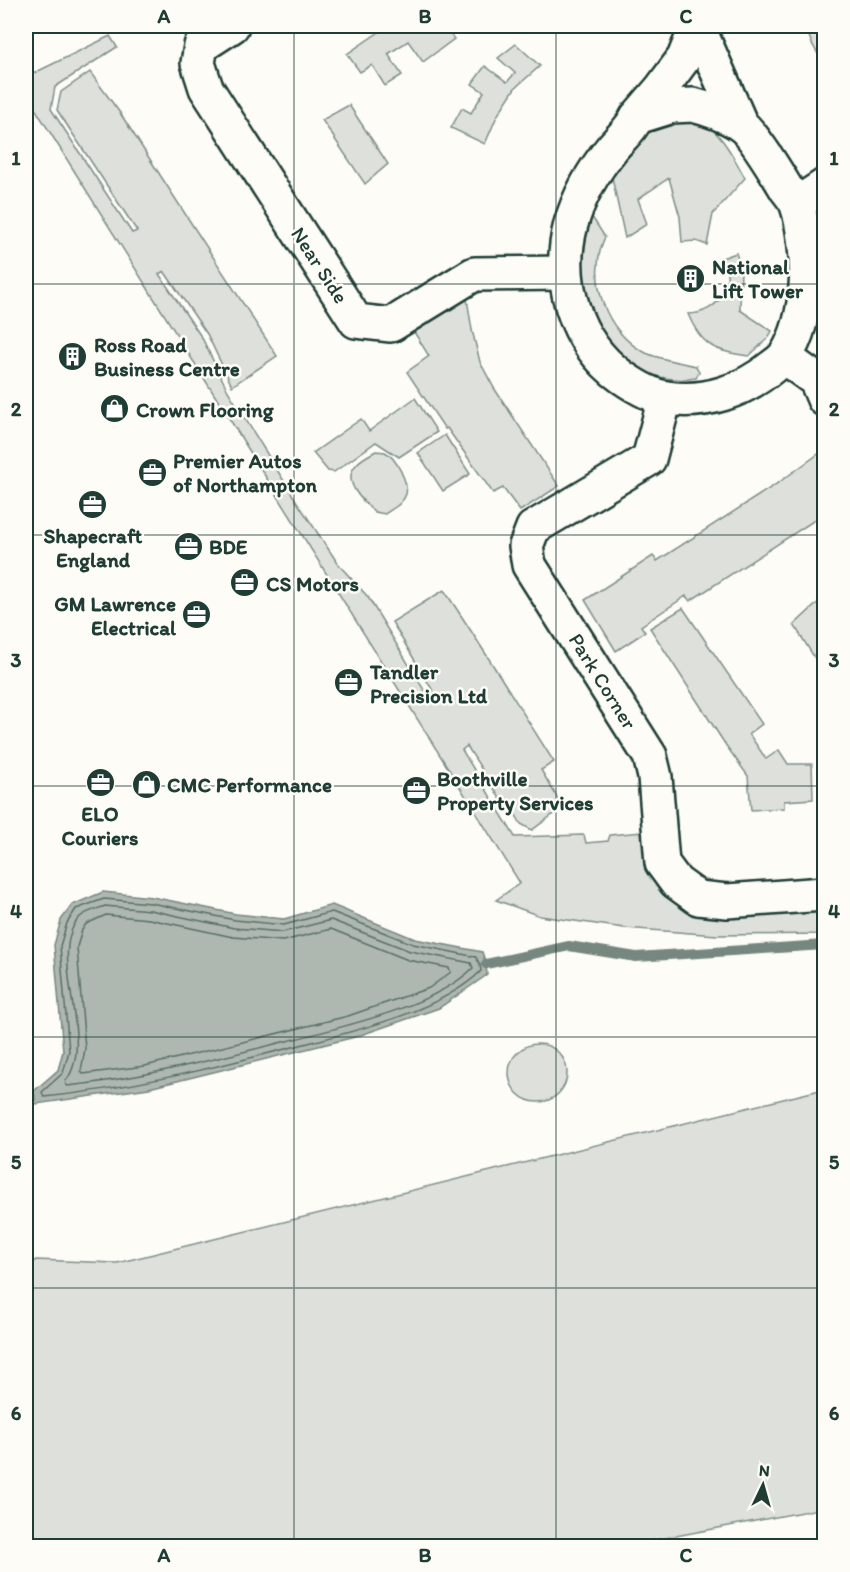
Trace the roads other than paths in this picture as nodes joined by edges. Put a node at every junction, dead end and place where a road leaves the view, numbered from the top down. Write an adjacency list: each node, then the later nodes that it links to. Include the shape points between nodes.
1 (232, 26): 7 (street, Near Side, via 201,46 198,63 206,88 356,321 391,325 474,274)
2 (699, 29): 3 (street, via 684,58); 4 (street)
3 (637, 117): 4 (street, via 672,106 693,105); 7 (street, via 584,191 571,223)
4 (741, 124): 6 (street)
5 (825, 186): 6 (street)
6 (797, 204): 8 (street, via 807,268 805,303 797,334)
7 (565, 273): 9 (street, via 578,322 593,350 635,387)
8 (784, 357): 9 (street, via 736,390 709,398); 10 (street, via 816,380)
9 (665, 398): 11 (street, Park Corner, via 649,459 533,528 526,546 530,565 650,756 662,862 676,882 698,898 727,901)
10 (825, 399)
11 (825, 894)

